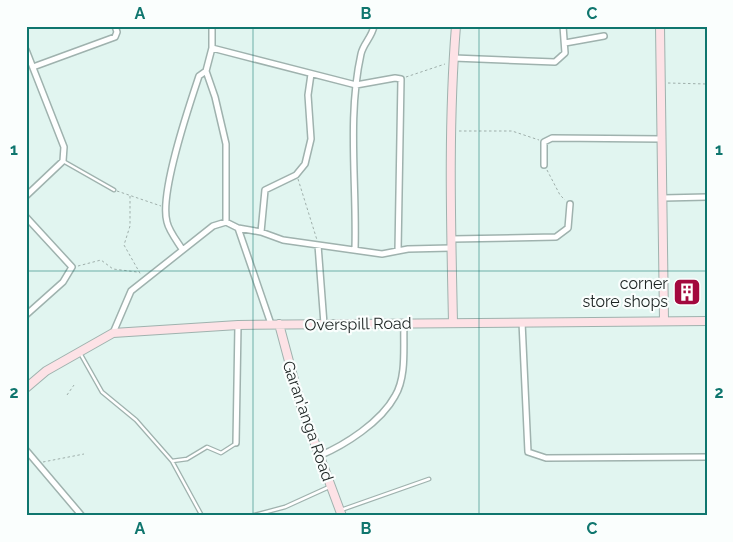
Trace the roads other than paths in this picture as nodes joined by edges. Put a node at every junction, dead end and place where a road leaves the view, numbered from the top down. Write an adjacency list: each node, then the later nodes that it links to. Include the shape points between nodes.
1 (115, 26): 12 (street, via 115,37)
2 (212, 26): 9 (street)
3 (374, 26): 15 (street, via 372,36 361,51)
4 (456, 26): 11 (street)
5 (563, 26): 8 (street)
6 (660, 26): 16 (street)
7 (604, 36): 8 (street)
8 (565, 44): 11 (street, via 565,53 556,62)
9 (212, 48): 13 (street); 14 (street)
10 (26, 50): 12 (street)
11 (454, 60): 28 (street)
12 (33, 67): 17 (street, via 64,147)
13 (206, 71): 25 (street, via 216,97 226,144); 31 (street, via 198,76 179,136 165,207 167,223)
14 (311, 74): 15 (street); 27 (street, via 308,95 311,139 305,164 296,175 265,190)
15 (356, 86): 32 (street); 33 (street, via 401,79)
16 (662, 139): 18 (street, via 552,138 544,142); 22 (street)
17 (63, 161): 19 (lane); 20 (street)
18 (544, 165)
19 (114, 190)
20 (26, 196)
21 (707, 197): 22 (street)
22 (663, 198): 37 (street)
23 (570, 204): 28 (street, via 568,228 556,237)
24 (26, 217): 34 (street, via 72,267 63,282)
25 (226, 222): 26 (street); 31 (street, via 213,226)
26 (238, 228): 27 (street); 40 (street)
27 (261, 232): 29 (street, via 282,240)
28 (452, 239): 30 (street)
29 (318, 246): 32 (street); 41 (street)
30 (451, 248): 33 (street); 39 (street)
31 (182, 249): 43 (street, via 130,291)
32 (355, 249): 33 (street, via 382,254)
33 (398, 251)
34 (26, 315)
35 (707, 321): 37 (street, Overspill Road)
36 (522, 322): 37 (street, Overspill Road); 39 (street, Overspill Road); 49 (street, via 528,452 546,458)
37 (664, 322)
38 (404, 323): 39 (street, Overspill Road); 41 (street, Overspill Road); 48 (street, via 403,368 395,396 370,426)
39 (453, 323)
40 (275, 324): 41 (street, Overspill Road); 42 (street, Overspill Road); 48 (street, Garan'anga Road)
41 (324, 324)
42 (238, 325): 43 (street, Overspill Road); 46 (street)
43 (112, 333): 44 (street, Overspill Road)
44 (79, 352): 45 (street, Overspill Road, via 46,371); 50 (lane, via 102,392 136,420)
45 (26, 388)
46 (236, 443): 50 (lane, via 221,453 207,447 186,459)
47 (26, 450): 54 (street)
48 (319, 456): 52 (street, Garan'anga Road)
49 (707, 457)
50 (172, 461): 55 (lane)
51 (429, 480): 53 (lane)
52 (331, 486): 53 (street, Garan'anga Road); 56 (lane, via 285,507)
53 (341, 513)
54 (84, 515)
55 (202, 516)
56 (250, 516)

